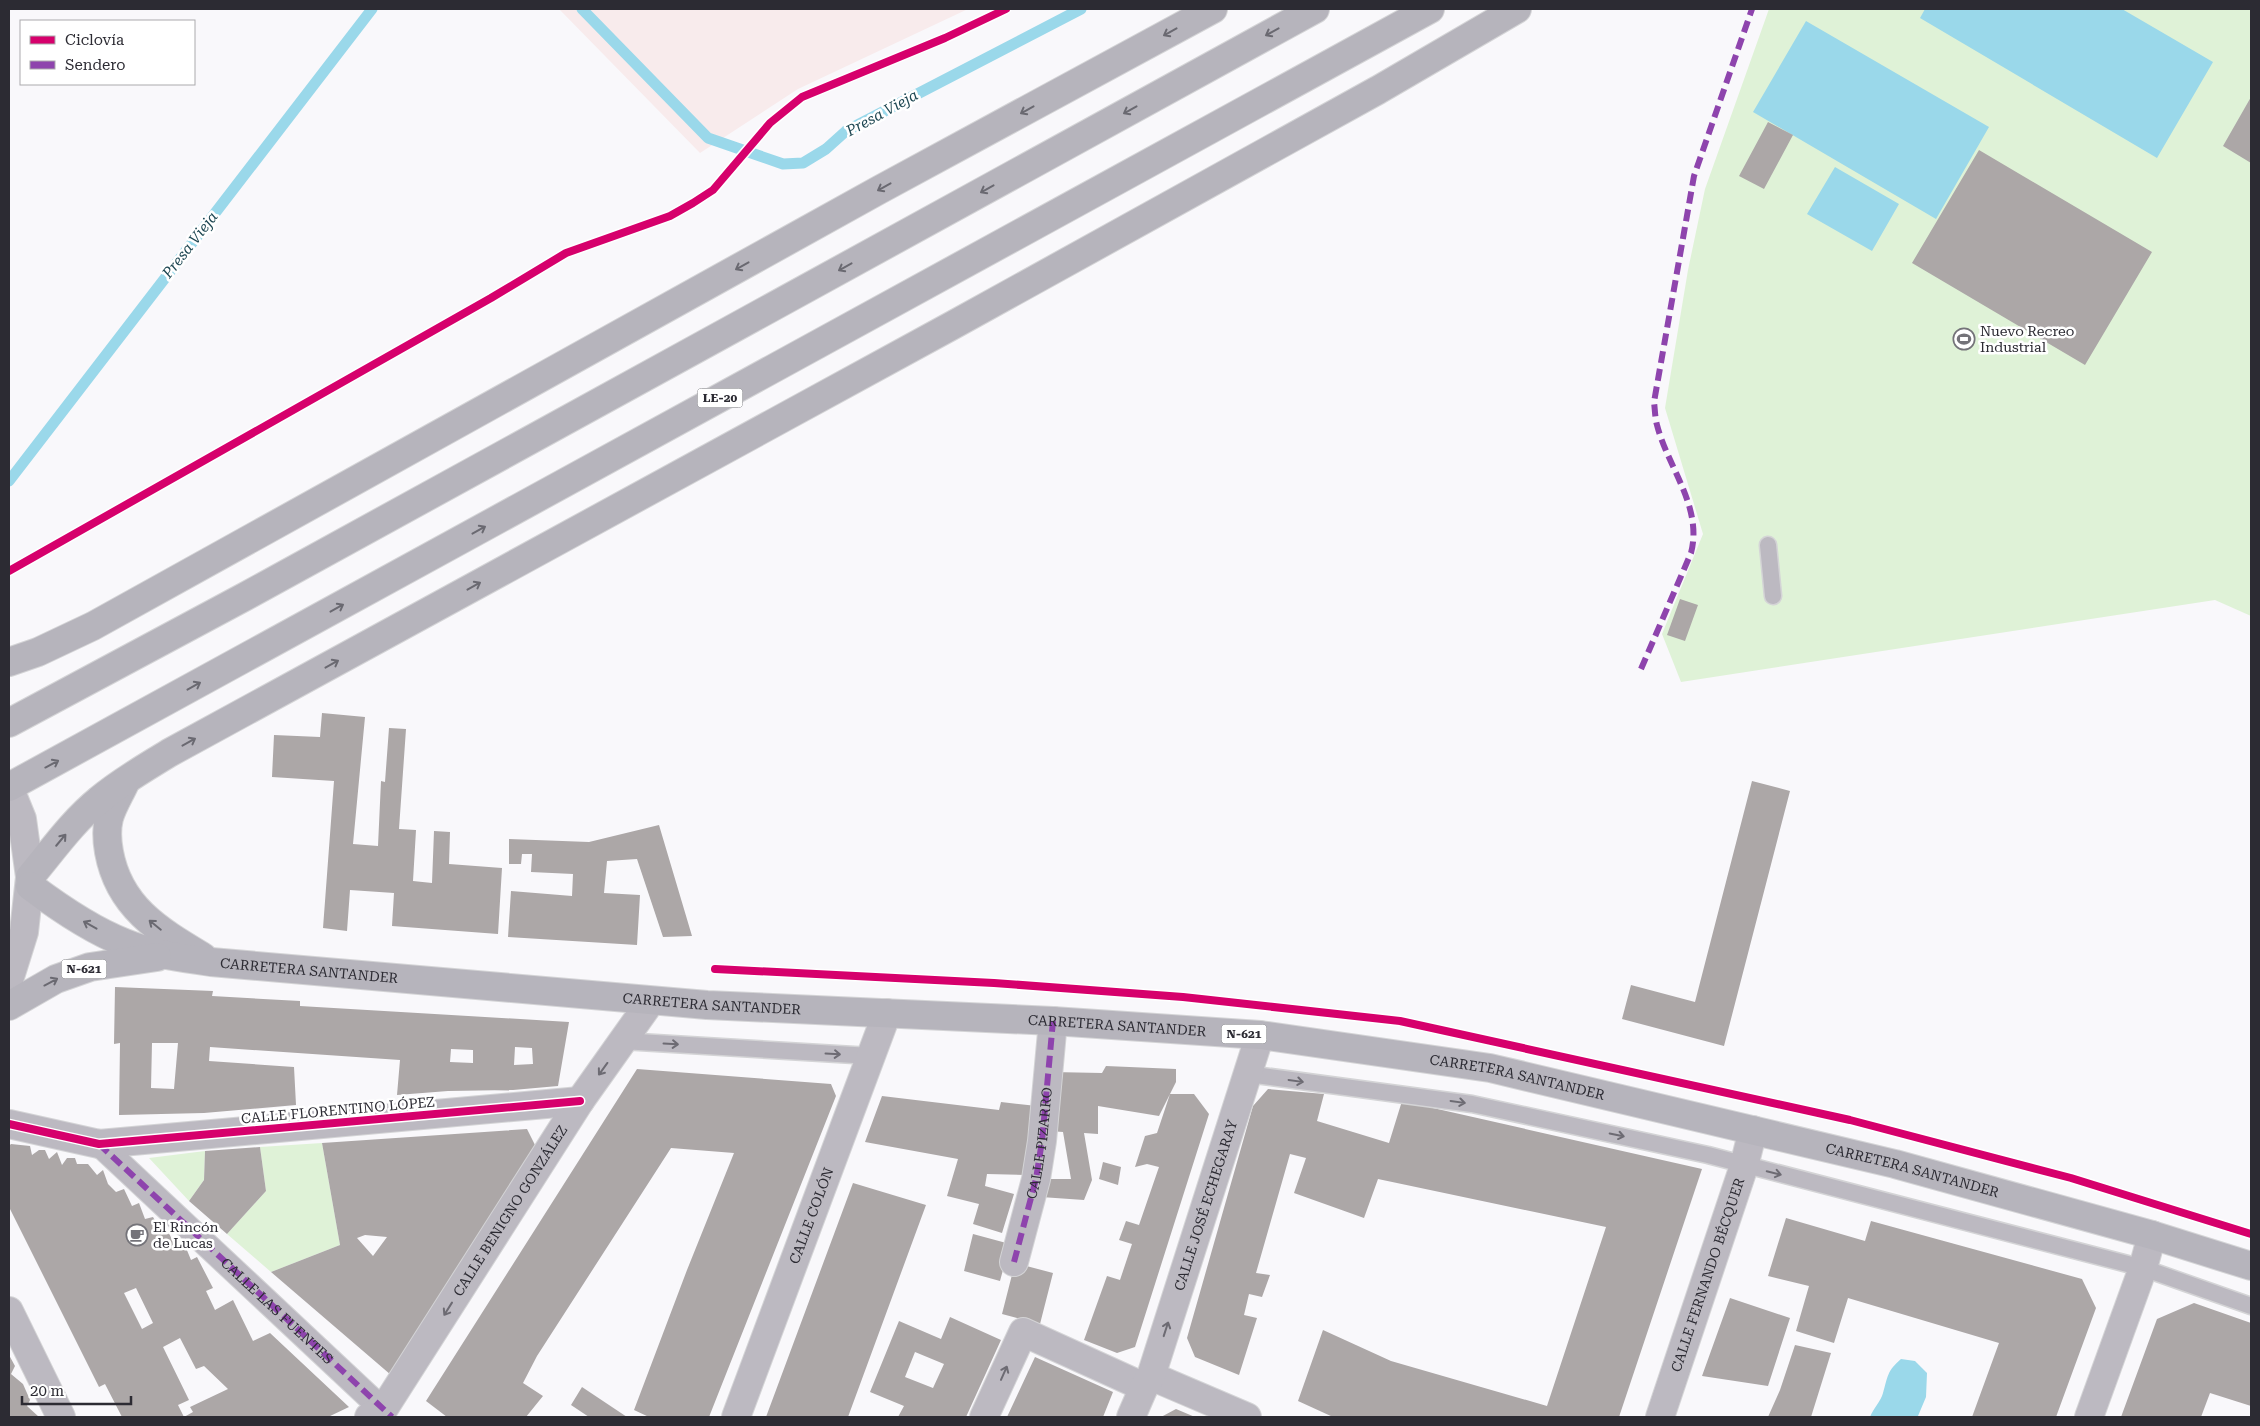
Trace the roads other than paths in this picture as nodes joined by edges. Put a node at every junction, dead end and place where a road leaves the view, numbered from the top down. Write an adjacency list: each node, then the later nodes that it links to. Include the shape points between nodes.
1 (1213, 9): 7 (highway, one-way to 7, via 879,190 93,626)
2 (1315, 9): 8 (highway, one-way to 8)
3 (1430, 9): 10 (highway, LE-20, one-way to 3)
4 (1517, 9): 9 (highway, one-way to 4, via 169,753 1370,95)
5 (1768, 545): 6 (lane)
6 (1773, 596)
7 (9, 662)
8 (9, 723)
9 (127, 779): 11 (highway, one-way to 9, via 74,825 98,800); 13 (highway, one-way to 9, via 155,926 130,902 113,874 106,838 109,817)
10 (9, 787): 11 (street, via 22,819)
11 (30, 882): 12 (highway, N-621, one-way to 11, via 124,943 55,905); 14 (street, via 24,932)
12 (167, 956): 13 (highway, CARRETERA SANTANDER / N-621); 16 (highway, N-621, one-way to 12, via 56,980 90,967)
13 (211, 962): 15 (highway, CARRETERA SANTANDER / N-621)
14 (9, 980)
15 (651, 1001): 17 (highway, CARRETERA SANTANDER / N-621); 20 (street, CALLE BENIGNO GONZÁLEZ)
16 (9, 1006)
17 (887, 1013): 18 (highway, CARRETERA SANTANDER / N-621); 21 (street, CALLE COLÓN)
18 (1053, 1020): 19 (highway, CARRETERA SANTANDER / N-621); 29 (street, CALLE PIZARRO, via 1042,1142 1036,1179)
19 (1260, 1035): 22 (street, CALLE JOSÉ ECHEGARAY); 25 (highway, CARRETERA SANTANDER / N-621, via 1490,1068)
20 (622, 1041): 21 (lane, one-way to 21); 23 (street, CALLE BENIGNO GONZÁLEZ, one-way to 23)
21 (871, 1056): 37 (street, CALLE COLÓN)
22 (1248, 1074): 27 (lane, one-way to 27, via 1472,1104 1708,1155); 34 (street, CALLE JOSÉ ECHEGARAY, one-way to 22)
23 (580, 1101): 26 (street, CALLE FLORENTINO LÓPEZ); 35 (street, CALLE BENIGNO GONZÁLEZ, one-way to 35)
24 (9, 1124): 26 (street)
25 (1753, 1130): 27 (street, CALLE FERNANDO BÉCQUER); 28 (highway, CARRETERA SANTANDER / N-621, via 1895,1164)
26 (99, 1144): 35 (street, CALLE LAS FUENTES)
27 (1744, 1166): 31 (lane, one-way to 31); 41 (street, CALLE FERNANDO BÉCQUER)
28 (2152, 1235): 30 (highway, CARRETERA SANTANDER / N-621); 31 (street)
29 (1014, 1262)
30 (2251, 1266)
31 (2143, 1268): 32 (lane); 42 (street)
32 (2251, 1306)
33 (9, 1314): 36 (street)
34 (1148, 1382): 38 (street, one-way to 34, via 1023,1332); 39 (street, CALLE JOSÉ ECHEGARAY); 40 (street)
35 (381, 1415)
36 (61, 1417)
37 (736, 1417)
38 (984, 1417)
39 (1131, 1417)
40 (1247, 1417)
41 (1660, 1417)
42 (2089, 1417)

